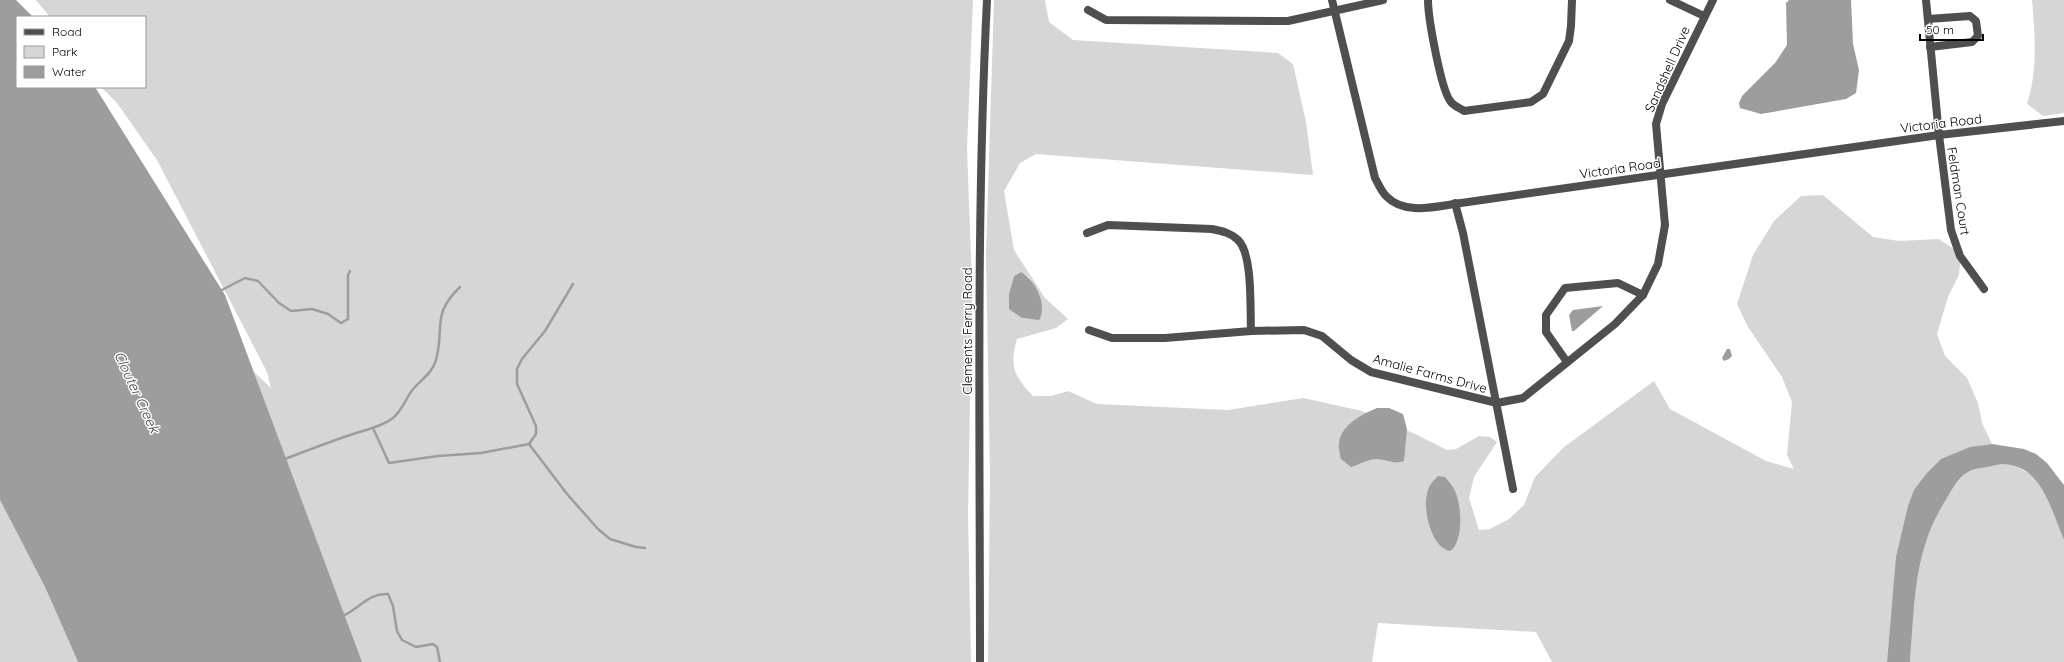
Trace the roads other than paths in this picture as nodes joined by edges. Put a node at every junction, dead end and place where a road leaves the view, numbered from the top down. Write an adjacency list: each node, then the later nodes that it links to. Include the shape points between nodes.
1 (987, 0): 26 (street, Clements Ferry Road, via 979,258)
2 (1332, 0): 10 (street, Victoria Road)
3 (1383, 0): 10 (street)
4 (1428, 0): 5 (street, via 1428,15 1445,90 1451,102 1464,111 1531,102 1544,94 1569,41)
5 (1572, 0)
6 (1670, 0): 11 (street)
7 (1713, 0): 11 (street, Sandshell Drive)
8 (1926, 0): 12 (street)
9 (1088, 10): 10 (street, via 1106,20 1280,21 1311,17)
10 (1335, 10): 17 (street, Victoria Road, via 1375,178 1386,196 1400,206 1416,208)
11 (1704, 16): 16 (street, Sandshell Drive, via 1662,104 1656,124)
12 (1928, 19): 13 (street); 13 (street, via 1970,16 1976,21 1978,36 1972,42)
13 (1930, 47): 15 (street)
14 (2064, 122): 15 (street, Victoria Road)
15 (1939, 135): 16 (street, Victoria Road); 19 (street, Feldman Court, via 1951,230 1960,256)
16 (1661, 174): 17 (street, Victoria Road); 20 (street, Sandshell Drive, via 1665,225 1658,264)
17 (1455, 204): 24 (street)
18 (1087, 233): 22 (street, via 1108,225 1212,229 1228,233 1238,240 1244,250)
19 (1984, 289)
20 (1643, 295): 23 (street, Amalie Farms Drive, via 1615,324); 23 (street, via 1618,283 1565,288 1546,314 1546,332)
21 (1089, 330): 22 (street, Amalie Farms Drive, via 1112,338 1165,338)
22 (1251, 331): 24 (street, Amalie Farms Drive, via 1304,330 1322,336 1370,372)
23 (1567, 362): 24 (street, Amalie Farms Drive, via 1523,398)
24 (1497, 403): 25 (street)
25 (1513, 489)
26 (980, 662)

